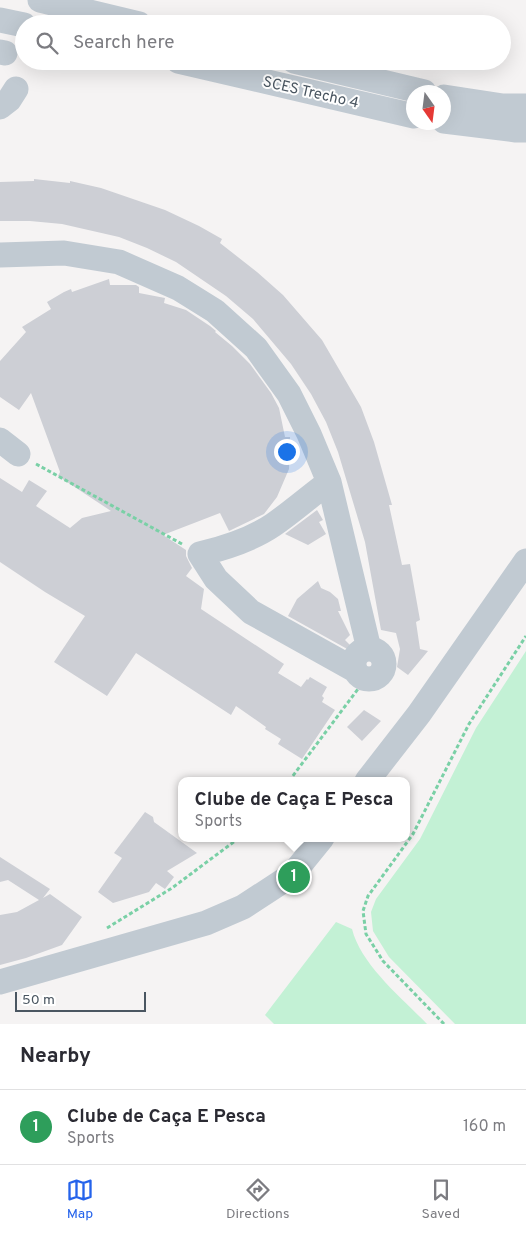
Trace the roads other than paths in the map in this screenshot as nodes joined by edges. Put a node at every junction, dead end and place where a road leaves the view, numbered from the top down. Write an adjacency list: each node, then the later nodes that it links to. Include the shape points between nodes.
1 (40, 0): 2 (street)
2 (102, 15)
3 (0, 20): 4 (street)
4 (15, 23)
5 (217, 70): 10 (street, SCES Trecho 4)
6 (332, 70): 7 (street, SCES Trecho 4)
7 (406, 88)
8 (451, 98): 9 (street)
9 (526, 106)
10 (406, 114)
11 (451, 122): 12 (street)
12 (526, 130)
13 (0, 255): 14 (street, via 64,253 119,262 178,288 215,311 256,348 289,394)
14 (329, 482): 14 (street, via 272,526 250,538 200,554 216,579 251,612 360,675 354,660 360,652 369,649)
15 (526, 561): 16 (street, via 419,714)
16 (370, 777)
17 (319, 842): 18 (street, via 292,875 236,910 206,923)
18 (0, 982)

